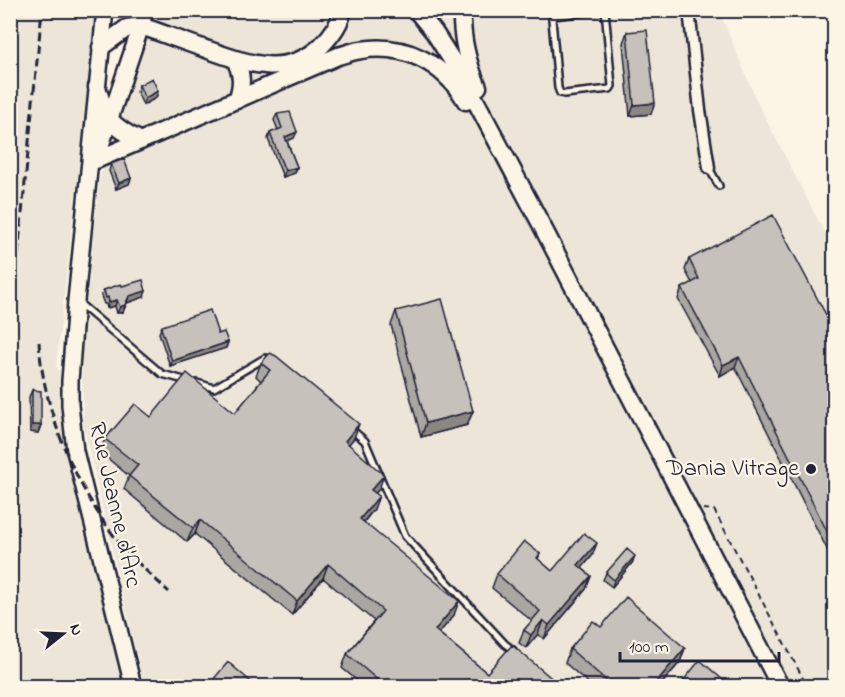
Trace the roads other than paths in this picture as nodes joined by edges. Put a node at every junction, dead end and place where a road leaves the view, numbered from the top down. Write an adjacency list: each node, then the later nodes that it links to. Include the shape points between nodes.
1 (105, 10): 8 (main road, Rue Jeanne d'Arc)
2 (343, 10): 9 (main road, via 331,35 306,57 271,66)
3 (416, 10): 18 (main road, via 464,79)
4 (462, 10): 18 (main road, via 462,31 471,69)
5 (603, 10): 5 (lane, via 552,19 560,93 612,86)
6 (688, 10): 15 (street)
7 (143, 18): 8 (main road); 9 (main road); 12 (main road, Rue Jeanne d'Arc)
8 (101, 47): 10 (main road, Rue Jeanne d'Arc)
9 (235, 60): 11 (main road, via 241,76)
10 (97, 87): 12 (main road); 17 (main road, Rue Jeanne d'Arc)
11 (237, 100): 13 (main road); 19 (main road, via 359,50 376,48 414,54 455,85 464,98)
12 (110, 119): 13 (main road); 14 (main road, Rue Jeanne d'Arc)
13 (141, 141): 14 (main road)
14 (96, 160): 17 (main road, Rue Jeanne d'Arc)
15 (708, 166): 16 (lane)
16 (718, 186)
17 (88, 189): 20 (main road, Rue Jeanne d'Arc)
18 (541, 224): 19 (main road)
19 (569, 278): 25 (main road)
20 (76, 301): 21 (lane, via 162,374 214,388 265,358); 24 (main road, Rue Jeanne d'Arc, via 70,381 75,452)
21 (274, 365)
22 (347, 426): 23 (lane, via 365,441 405,536)
23 (514, 651)
24 (133, 687)
25 (780, 687)

